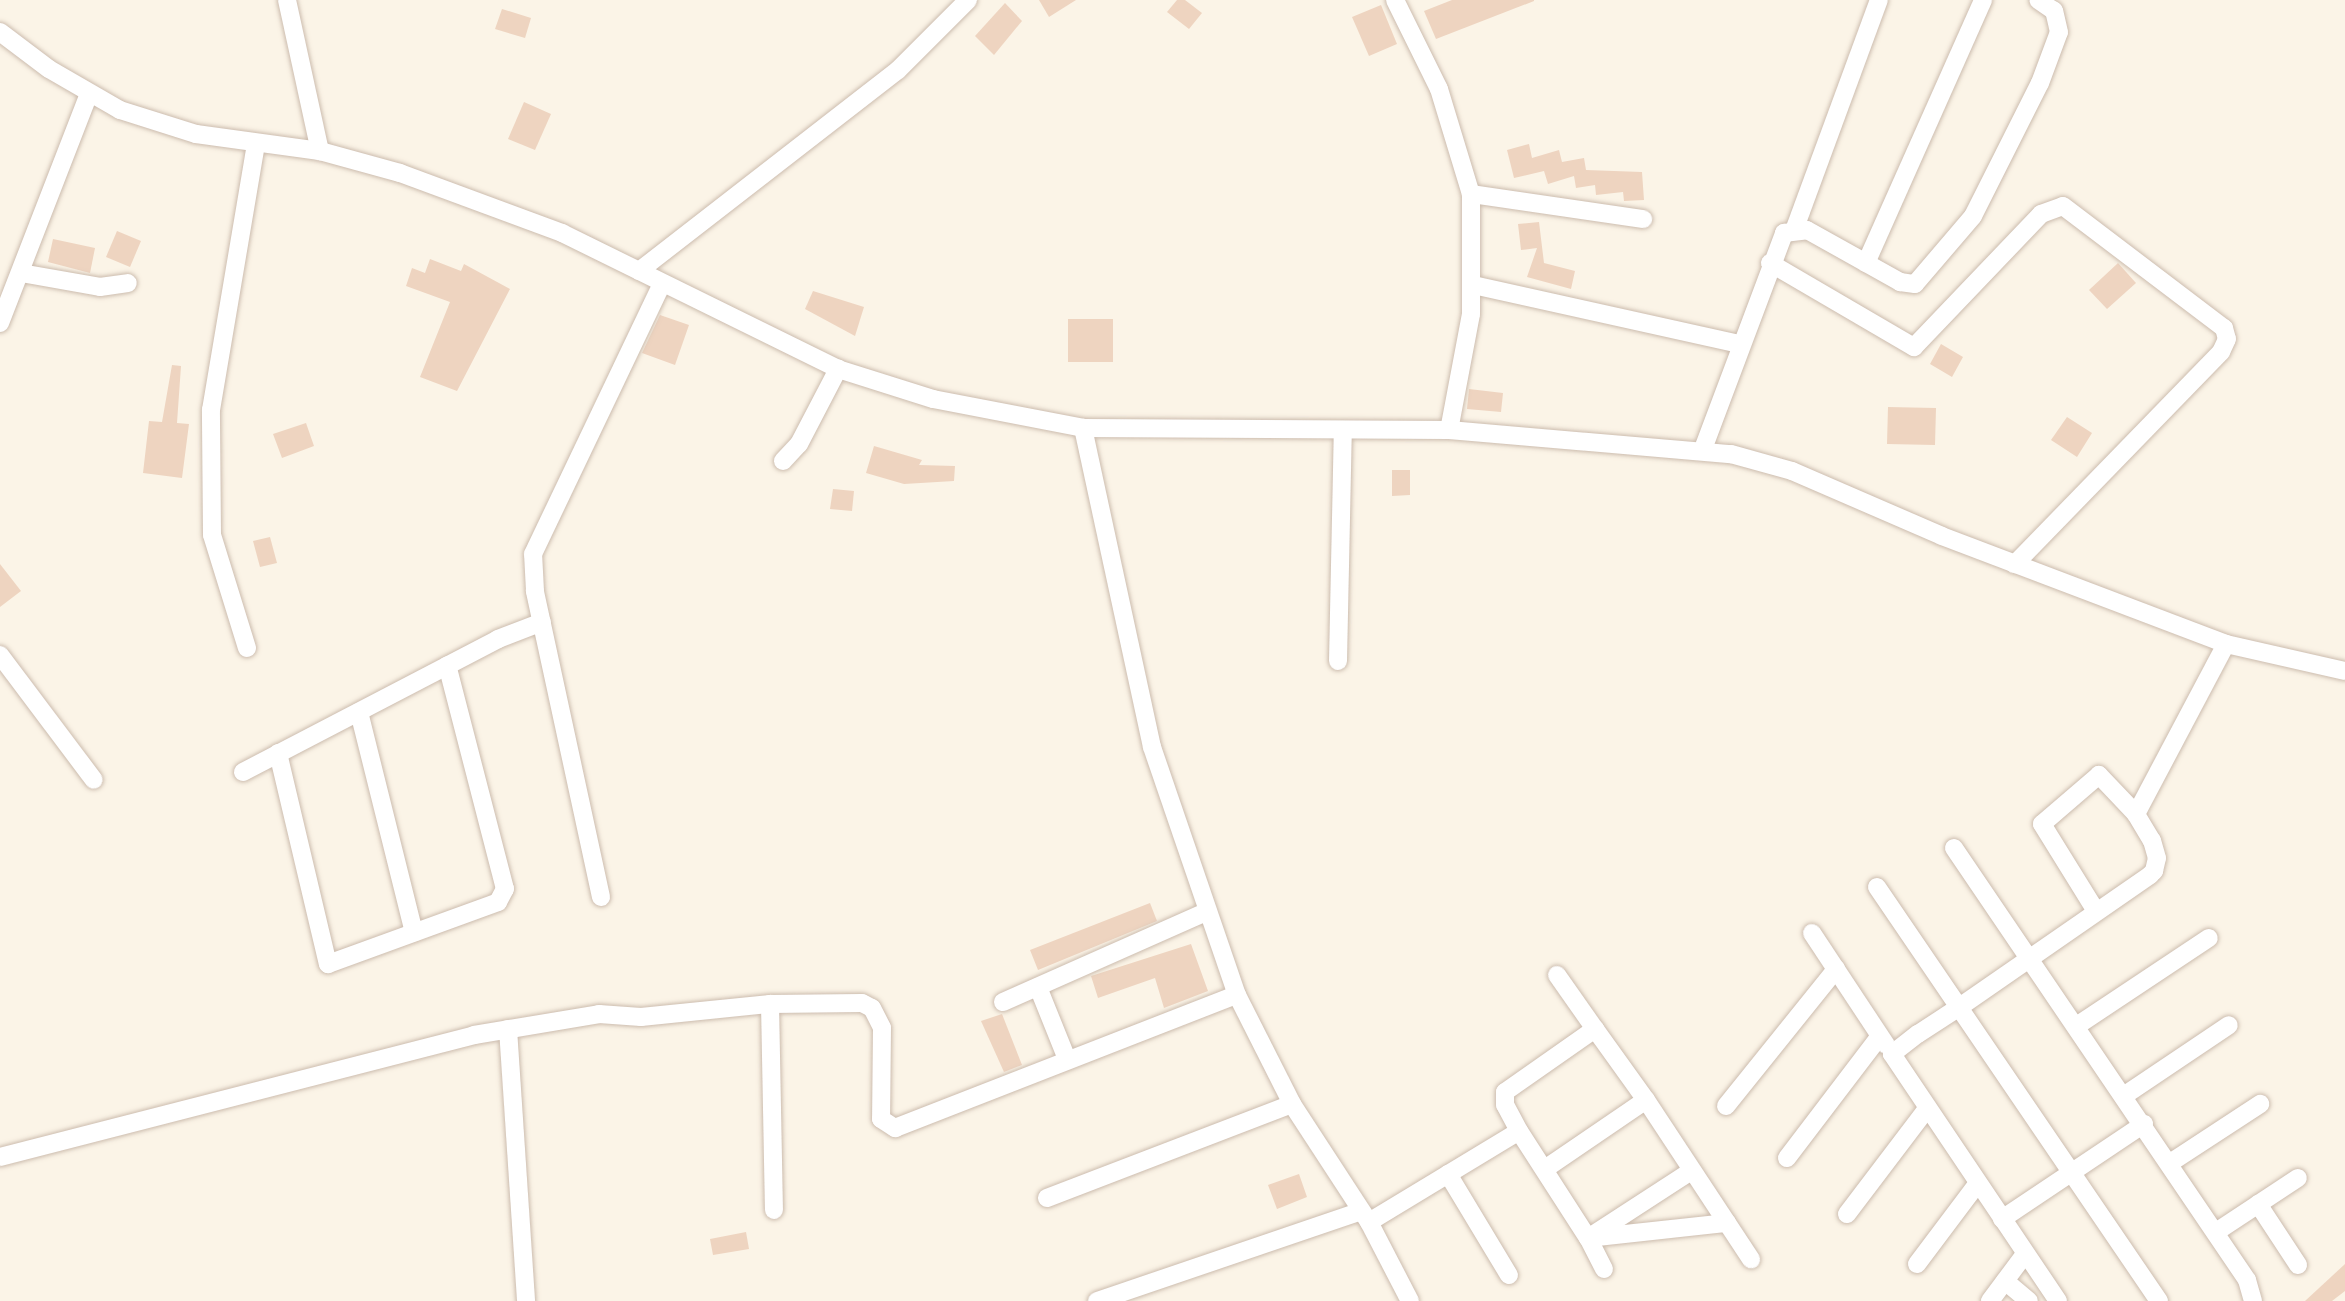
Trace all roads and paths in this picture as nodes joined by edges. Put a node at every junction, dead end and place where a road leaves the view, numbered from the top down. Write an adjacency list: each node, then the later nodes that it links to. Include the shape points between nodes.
1 (287, 0): 10 (street)
2 (968, 0): 16 (street, via 898,70)
3 (1395, 0): 11 (street, via 1439,89)
4 (1879, 0): 13 (street)
5 (1983, 0): 15 (street)
6 (2038, 0): 15 (street, via 2058,17 2059,32 1987,197 1915,284 1900,282)
7 (0, 32): 8 (street)
8 (89, 94): 9 (street, via 154,122); 17 (street)
9 (256, 145): 10 (street); 32 (street, via 211,410 212,535)
10 (320, 151): 16 (street, via 400,173 562,233)
11 (1471, 194): 12 (street); 19 (street)
12 (1643, 219)
13 (1795, 228): 14 (street, via 1777,241); 15 (street)
14 (1770, 263): 22 (street); 29 (street, via 1914,347 2041,214 2063,206 2224,328 2227,339 2221,352)
15 (1866, 263)
16 (639, 271): 20 (street)
17 (21, 273): 18 (street, via 100,287); 21 (street)
18 (128, 283)
19 (1473, 285): 22 (street); 26 (street)
20 (661, 286): 23 (street); 30 (street, via 533,554)
21 (0, 323)
22 (1740, 344): 27 (street)
23 (838, 369): 24 (street, via 987,412); 28 (street, via 799,444)
24 (1083, 428): 25 (street); 46 (street, via 1152,747)
25 (1343, 430): 26 (street); 34 (street)
26 (1449, 430): 27 (street)
27 (1703, 449): 29 (street, via 1792,471)
28 (783, 461)
29 (2015, 564): 31 (street)
30 (542, 622): 35 (street); 44 (street)
31 (2226, 644): 36 (street); 41 (street)
32 (247, 648)
33 (0, 655): 40 (street)
34 (1338, 661)
35 (447, 665): 37 (street); 47 (street, via 505,895)
36 (2345, 671)
37 (359, 712): 38 (street); 47 (street)
38 (278, 753): 39 (street); 47 (street, via 328,964)
39 (243, 772)
40 (94, 780)
41 (2136, 814): 45 (street, via 2157,864); 45 (street, via 2099,775 2043,822 2045,834)
42 (1954, 848): 50 (street)
43 (1877, 887): 57 (street)
44 (601, 897)
45 (2096, 911): 50 (street)
46 (1206, 912): 53 (street); 54 (street)
47 (414, 932)
48 (1812, 933): 51 (street)
49 (2209, 938): 58 (street)
50 (2031, 956): 57 (street); 58 (street)
51 (1836, 969): 62 (street); 69 (street)
52 (1557, 975): 61 (street)
53 (1038, 987): 55 (street); 64 (street)
54 (1237, 995): 64 (street); 67 (street)
55 (1003, 1002)
56 (770, 1004): 60 (street, via 641,1017 599,1014); 64 (street, via 862,1003 872,1008 882,1028 881,1119 891,1128); 84 (street)
57 (1961, 1006): 63 (street); 78 (street)
58 (2078, 1025): 65 (street)
59 (2229, 1025): 65 (street)
60 (508, 1029): 73 (street); 98 (street)
61 (1595, 1029): 66 (street); 72 (street, via 1505,1092 1505,1105)
62 (1880, 1036): 63 (street); 74 (street)
63 (1892, 1054): 70 (street)
64 (1067, 1059)
65 (2125, 1095): 71 (street)
66 (1646, 1100): 76 (street); 77 (street)
67 (1292, 1104): 82 (street); 86 (street)
68 (2260, 1104): 75 (street)
69 (1726, 1106)
70 (1926, 1110): 81 (street); 85 (street)
71 (2144, 1124): 75 (street); 78 (street)
72 (1519, 1131): 76 (street); 79 (street)
73 (0, 1157)
74 (1787, 1158)
75 (2170, 1163): 89 (street)
76 (1545, 1169): 90 (street)
77 (1691, 1171): 88 (street); 90 (street)
78 (2072, 1171): 87 (street); 104 (street)
79 (1448, 1174): 86 (street); 96 (street)
80 (2298, 1178): 83 (street)
81 (1977, 1184): 87 (street); 93 (street)
82 (1047, 1198)
83 (2258, 1204): 89 (street); 94 (street)
84 (774, 1210)
85 (1847, 1214)
86 (1365, 1216): 99 (street); 100 (street)
87 (2002, 1219): 91 (street)
88 (1727, 1223): 90 (street); 92 (street)
89 (2216, 1232): 105 (street, via 2252,1287)
90 (1588, 1238): 95 (street)
91 (2025, 1254): 97 (street); 103 (street)
92 (1751, 1259)
93 (1917, 1264)
94 (2298, 1265)
95 (1604, 1269)
96 (1509, 1275)
97 (2005, 1281): 101 (street); 102 (street)
98 (526, 1301)
99 (1097, 1301)
100 (1410, 1301)
101 (1990, 1301)
102 (2029, 1301)
103 (2058, 1301)
104 (2159, 1301)
105 (2253, 1301)

